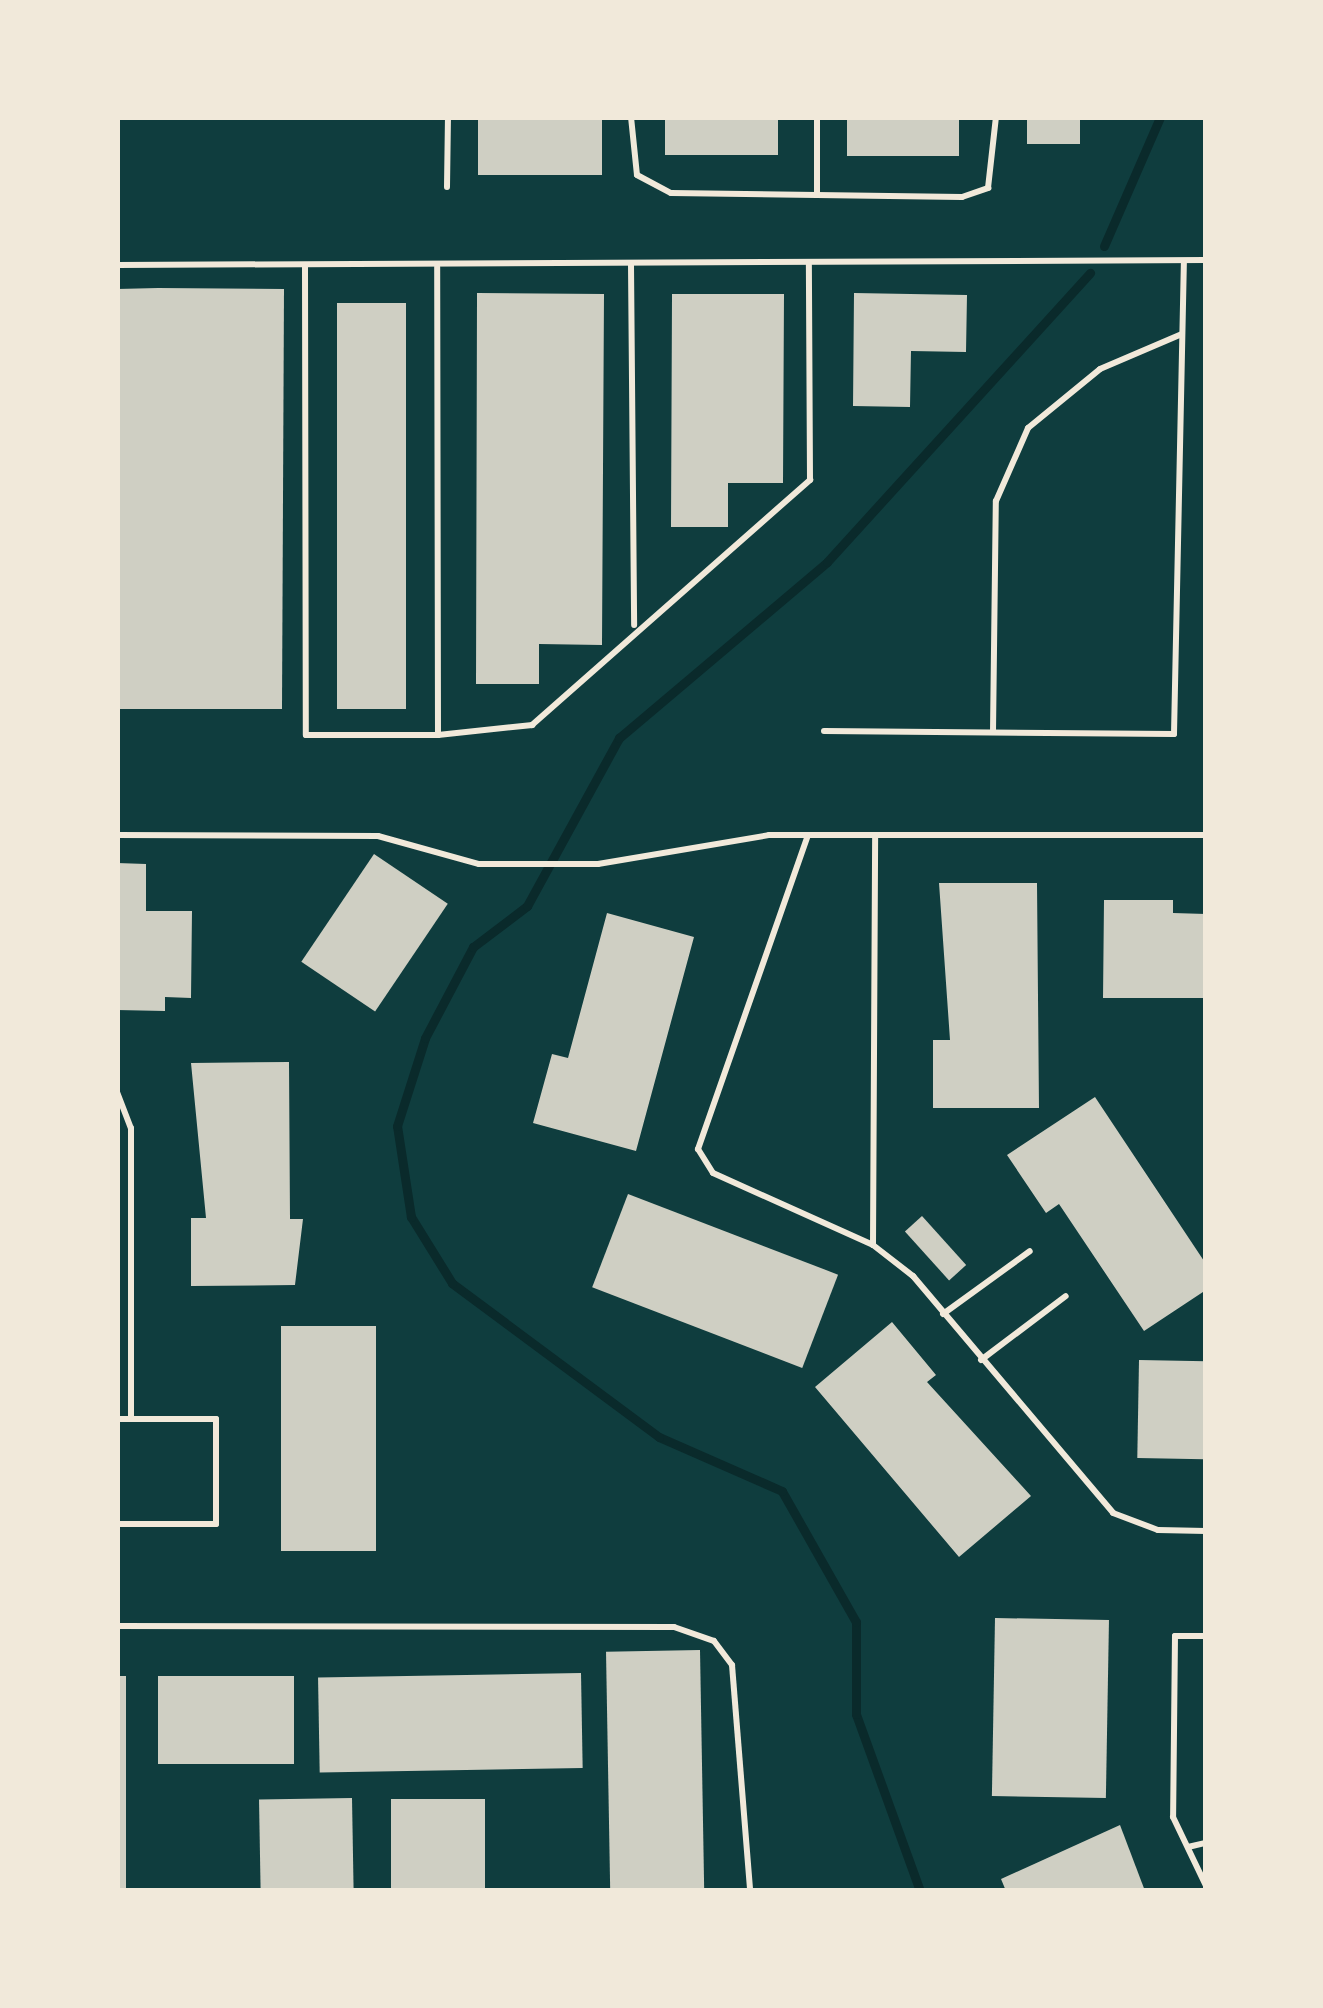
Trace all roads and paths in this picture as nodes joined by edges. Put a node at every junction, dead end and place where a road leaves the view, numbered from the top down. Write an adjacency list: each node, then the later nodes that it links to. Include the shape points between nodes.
1 (448, 117): 5 (lane)
2 (631, 117): 6 (lane, via 637,175 671,193)
3 (817, 117): 6 (lane)
4 (996, 117): 6 (lane, via 988,188)
5 (447, 187)
6 (817, 195)
7 (1206, 260): 8 (lane)
8 (1184, 262): 9 (lane); 14 (lane)
9 (809, 264): 10 (lane); 15 (lane, via 810,480)
10 (632, 265): 13 (lane); 15 (lane)
11 (117, 266): 12 (lane)
12 (305, 267): 13 (lane); 18 (lane, via 306,735)
13 (437, 267): 18 (lane)
14 (1182, 334): 17 (lane, via 1100,369 1028,428 996,501); 17 (lane, via 1174,734)
15 (634, 625): 18 (lane, via 532,724)
16 (824, 731): 17 (lane)
17 (993, 732)
18 (438, 735)
19 (117, 835): 20 (lane, via 378,836 479,864 598,864)
20 (808, 835): 21 (lane); 24 (lane, via 698,1149 713,1173)
21 (875, 835): 22 (lane); 24 (lane)
22 (1206, 835)
23 (117, 1092): 30 (lane, via 131,1129)
24 (873, 1245): 27 (lane)
25 (1030, 1251): 27 (lane)
26 (1066, 1296): 28 (lane)
27 (943, 1314): 28 (lane)
28 (981, 1360): 32 (lane, via 1113,1513 1158,1531)
29 (117, 1419): 30 (lane)
30 (131, 1419): 31 (lane, via 217,1419 217,1524)
31 (117, 1524)
32 (1206, 1531)
33 (117, 1627): 38 (lane, via 674,1628 714,1641 732,1665)
34 (1206, 1636): 36 (lane, via 1175,1636 1173,1817)
35 (1206, 1843): 36 (lane)
36 (1188, 1846): 37 (lane)
37 (1206, 1886)
38 (750, 1891)

